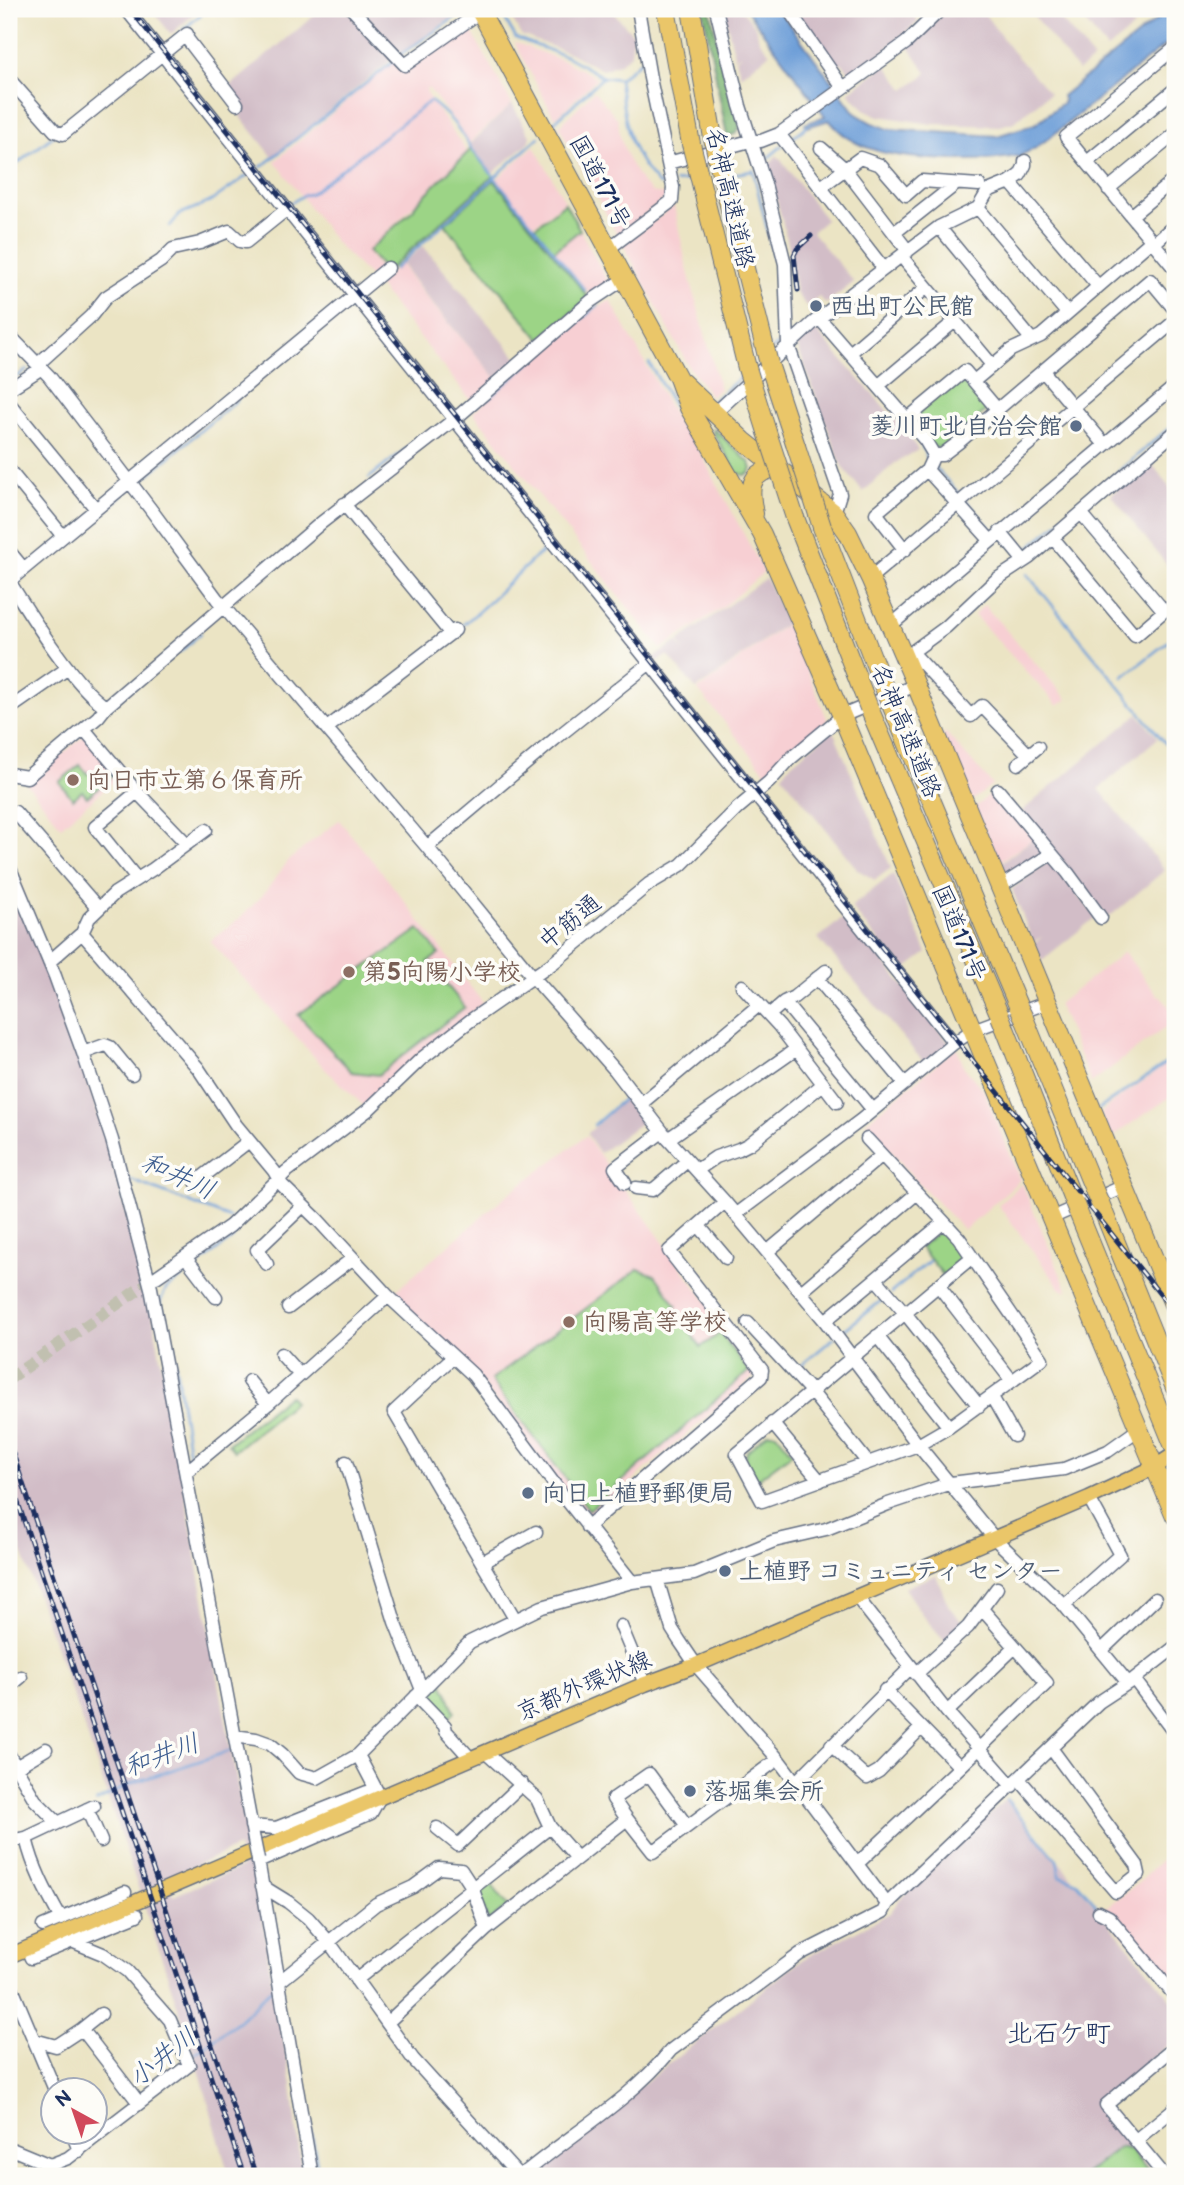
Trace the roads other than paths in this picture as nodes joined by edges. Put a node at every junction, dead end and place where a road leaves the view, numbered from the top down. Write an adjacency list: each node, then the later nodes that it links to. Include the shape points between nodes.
1 (126, 9): 11 (street)
2 (352, 9): 9 (street, via 405,65)
3 (638, 9): 23 (street)
4 (666, 9): 183 (highway, 名神高速道路, bridge, via 699,177 749,374 795,518)
5 (691, 9): 173 (highway, 名神高速道路, bridge, via 721,173 768,358 822,527 879,676)
6 (716, 9): 18 (street)
7 (788, 9): 13 (street)
8 (941, 9): 13 (street, via 906,43)
9 (480, 10): 37 (highway, 国道171号)
10 (1175, 49): 21 (street, via 1087,127 1066,137)
11 (159, 50): 12 (street, via 63,134 57,133); 15 (street, via 186,35); 31 (street)
12 (9, 79)
13 (844, 88): 17 (street)
14 (1175, 89): 21 (street)
15 (237, 104)
16 (1175, 134): 29 (street)
17 (783, 139): 18 (street); 28 (street)
18 (750, 141): 23 (street); 52 (street, via 785,264)
19 (821, 148): 22 (street)
20 (1025, 161): 25 (street, via 1020,175)
21 (1087, 162): 29 (street)
22 (845, 169): 26 (street, via 860,158 880,165 906,195 922,181); 28 (street); 36 (street)
23 (671, 175): 37 (street, via 672,201)
24 (1175, 179): 32 (street)
25 (1010, 182): 30 (street, via 988,191); 42 (street)
26 (956, 184): 27 (street); 36 (street)
27 (979, 185)
28 (821, 187): 38 (street)
29 (1108, 189): 32 (street)
30 (978, 208): 34 (street); 46 (street)
31 (287, 209): 44 (street); 55 (street, via 246,242 229,231 173,249 106,297)
32 (1131, 216): 35 (street)
33 (1175, 225): 35 (street)
34 (939, 227): 36 (street); 51 (street)
35 (1152, 242): 40 (street); 42 (street)
36 (901, 246): 38 (street); 43 (street)
37 (608, 249): 41 (highway, 国道171号)
38 (881, 265): 47 (street)
39 (388, 268): 44 (street)
40 (1175, 269)
41 (624, 279): 63 (highway, 国道171号, via 678,378); 65 (street)
42 (1098, 286): 46 (street)
43 (926, 288): 48 (street); 53 (street)
44 (355, 294): 65 (street); 73 (street)
45 (1175, 310): 56 (street, via 1150,280)
46 (1067, 313): 51 (street)
47 (817, 321): 52 (street); 53 (street)
48 (955, 321): 54 (street); 58 (street)
49 (1175, 321): 62 (street)
50 (9, 335): 55 (street)
51 (1032, 340): 54 (street)
52 (788, 345): 63 (street); 77 (street, via 840,494)
53 (850, 354): 58 (street)
54 (992, 365): 57 (street)
55 (40, 366): 60 (street); 73 (street)
56 (1043, 371): 62 (street); 64 (street)
57 (974, 381): 64 (street); 66 (street, via 965,371)
58 (878, 386): 66 (street)
59 (1175, 386): 68 (street)
60 (9, 389)
61 (9, 403): 76 (street)
62 (1073, 407): 68 (street); 74 (street)
63 (701, 410): 71 (highway, 国道171号); 79 (highway, 国道171号)
64 (998, 410): 70 (street)
65 (453, 416): 75 (street); 92 (street)
66 (907, 419): 70 (street, via 925,440)
67 (1171, 435): 69 (street); 78 (street)
68 (1105, 445): 81 (street)
69 (1175, 450)
70 (931, 463): 74 (street); 83 (street, via 876,513)
71 (777, 468): 77 (highway, 国道171号); 79 (highway, via 754,477 750,497)
72 (9, 470): 80 (street)
73 (130, 481): 76 (street); 89 (street)
74 (962, 501): 81 (street); 83 (street)
75 (344, 504): 89 (street); 98 (street, via 453,631)
76 (96, 509): 80 (street)
77 (834, 513): 87 (highway, 国道171号)
78 (1082, 513): 82 (street); 82 (street, via 1164,611 1135,636)
79 (755, 521): 97 (highway, 国道171号)
80 (62, 535): 86 (street)
81 (996, 536): 85 (street); 90 (street)
82 (1053, 538): 85 (street)
83 (905, 550): 87 (street)
84 (9, 551): 86 (street)
85 (1021, 557): 91 (street, via 946,627)
86 (23, 568): 88 (street)
87 (870, 578): 90 (highway, 国道171号)
88 (9, 581): 93 (street)
89 (223, 606): 96 (street); 98 (street)
90 (890, 626): 91 (highway, 国道171号)
91 (908, 654): 94 (highway, 国道171号); 100 (street, via 971,716 982,706 1033,751)
92 (650, 663): 104 (street); 108 (street)
93 (68, 667): 95 (street); 96 (street)
94 (916, 685): 97 (street, 中筋通); 112 (highway, 国道171号)
95 (9, 709)
96 (103, 710): 99 (street)
97 (842, 716): 104 (street, 中筋通); 123 (highway, 国道171号)
98 (327, 728): 108 (street)
99 (84, 729): 101 (street, via 27,777); 103 (street)
100 (1018, 764)
101 (15, 775)
102 (998, 790): 109 (street)
103 (137, 792): 107 (street); 111 (street, via 95,827)
104 (755, 794): 117 (street, 中筋通, via 681,865 649,884); 124 (street)
105 (9, 817): 113 (street, via 15,812)
106 (206, 830): 107 (street)
107 (187, 844): 111 (street)
108 (427, 847): 117 (street)
109 (1051, 854): 112 (street); 114 (street)
110 (9, 866): 116 (street)
111 (137, 879): 113 (street)
112 (998, 888): 120 (highway, 国道171号)
113 (98, 908): 115 (street)
114 (1101, 918)
115 (82, 933): 116 (street); 135 (street, via 198,1068)
116 (49, 962): 126 (street)
117 (534, 978): 131 (street); 138 (street, 中筋通, via 500,998 421,1059 368,1110)
118 (742, 986): 121 (street)
119 (784, 1002): 122 (street); 128 (street, via 821,974); 132 (street)
120 (1046, 1003): 123 (street); 140 (highway, 国道171号)
121 (759, 1005): 122 (street); 131 (street)
122 (769, 1015): 125 (street)
123 (973, 1030): 124 (street); 145 (highway, 国道171号)
124 (954, 1043): 128 (street)
125 (795, 1050): 129 (street); 133 (street)
126 (83, 1053): 127 (street, via 105,1045); 156 (street)
127 (132, 1074)
128 (905, 1084): 132 (street)
129 (822, 1085): 130 (street); 137 (street, via 749,1144)
130 (837, 1102)
131 (642, 1103): 133 (street)
132 (873, 1110): 144 (street)
133 (665, 1135): 137 (street); 137 (street, via 615,1168 631,1186 653,1191)
134 (867, 1139): 136 (street)
135 (249, 1141): 138 (street); 139 (street)
136 (881, 1156): 141 (street); 149 (street)
137 (692, 1165): 142 (street)
138 (279, 1178): 143 (street); 147 (street, 中筋通)
139 (196, 1182)
140 (1124, 1186): 145 (street); 161 (highway, 国道171号)
141 (916, 1194): 146 (street); 158 (street)
142 (725, 1202): 144 (street); 148 (street)
143 (303, 1206): 152 (street); 154 (street, via 257,1250)
144 (736, 1214): 149 (street)
145 (1051, 1217): 180 (highway, 国道171号)
146 (944, 1222): 151 (street); 155 (street)
147 (233, 1223): 153 (street, via 228,1236); 156 (street, 中筋通)
148 (699, 1226): 150 (street); 192 (street, via 669,1251 762,1370 761,1377)
149 (767, 1252): 158 (street)
150 (726, 1258)
151 (971, 1258): 157 (street); 172 (street, via 1042,1359)
152 (352, 1259): 159 (street); 162 (street)
153 (190, 1262): 156 (street); 160 (street)
154 (267, 1264)
155 (876, 1279): 163 (street); 164 (street)
156 (154, 1283): 187 (street)
157 (939, 1285): 163 (street); 172 (street)
158 (801, 1292): 164 (street)
159 (388, 1296): 168 (street); 170 (street)
160 (216, 1297)
161 (1174, 1305)
162 (288, 1308)
163 (905, 1312): 166 (street); 177 (street)
164 (825, 1321): 169 (street)
165 (748, 1322): 174 (street)
166 (877, 1336): 169 (street); 179 (street)
167 (281, 1354): 170 (street)
168 (453, 1357): 192 (street, via 472,1375); 195 (street, via 394,1412)
169 (851, 1357): 174 (street); 182 (street)
170 (300, 1375): 176 (street)
171 (248, 1381): 176 (street)
172 (1012, 1381): 175 (street)
173 (1175, 1388)
174 (810, 1390): 178 (street); 185 (street)
175 (992, 1397): 177 (street); 181 (street)
176 (268, 1404): 187 (street)
177 (979, 1406): 179 (street)
178 (772, 1423): 188 (street); 188 (street, via 737,1454 762,1501)
179 (949, 1427): 182 (street)
180 (1139, 1429): 186 (highway, 国道171号); 189 (street, via 1108,1451 1063,1469)
181 (1014, 1436)
182 (918, 1445): 185 (street); 189 (street)
183 (1175, 1451): 186 (main road, 京都外環状線)
184 (345, 1462): 215 (street)
185 (868, 1463): 188 (street)
186 (1155, 1467): 190 (main road, 京都外環状線); 191 (highway, 国道171号)
187 (186, 1472): 219 (street)
188 (820, 1481)
189 (951, 1483): 194 (street); 196 (street, via 826,1529 774,1541 689,1576)
190 (1089, 1498): 194 (main road, 京都外環状線); 201 (street, via 1120,1555)
191 (1175, 1516)
192 (587, 1527): 197 (street)
193 (536, 1532): 195 (street)
194 (994, 1538): 199 (main road, 京都外環状線); 201 (street)
195 (483, 1562): 203 (street)
196 (657, 1579): 197 (street); 208 (street, via 672,1629)
197 (632, 1582): 203 (street, via 563,1600)
198 (997, 1588): 202 (street)
199 (856, 1596): 208 (main road, 京都外環状線); 209 (street)
200 (1155, 1599): 206 (street)
201 (1064, 1605): 206 (street)
202 (982, 1609): 205 (street); 209 (street, via 968,1627)
203 (515, 1619): 215 (street, via 470,1642)
204 (621, 1626): 212 (street)
205 (1015, 1647): 216 (street); 223 (street, via 1047,1683)
206 (1102, 1650): 211 (street)
207 (1173, 1653): 211 (street)
208 (696, 1665): 212 (main road, 京都外環状線); 228 (street)
209 (913, 1671): 214 (street); 216 (street)
210 (21, 1677): 213 (street)
211 (1131, 1681): 218 (street); 221 (street, via 1099,1702)
212 (645, 1684): 224 (main road, 京都外環状線)
213 (9, 1687)
214 (885, 1690): 217 (street); 220 (street)
215 (419, 1693): 226 (street); 227 (street)
216 (947, 1712): 223 (street)
217 (921, 1728): 220 (street, via 879,1772 867,1778); 230 (street)
218 (1175, 1734)
219 (234, 1736): 226 (street, via 270,1744 299,1773 317,1778); 237 (street)
220 (831, 1745): 231 (street)
221 (1051, 1748): 232 (street); 232 (street, via 1139,1874 1116,1892)
222 (46, 1749): 229 (street)
223 (978, 1750): 230 (street); 232 (street)
224 (485, 1752): 227 (main road, 京都外環状線); 233 (street)
225 (9, 1755): 229 (street)
226 (358, 1755): 234 (street)
227 (471, 1759): 234 (main road, 京都外環状線)
228 (778, 1759): 231 (street); 238 (street)
229 (16, 1767): 236 (street, via 35,1800)
230 (960, 1767): 246 (street)
231 (796, 1782): 246 (street)
232 (1016, 1782): 250 (street)
233 (522, 1784): 239 (street, via 537,1799); 240 (street, via 458,1844)
234 (380, 1797): 237 (street, via 367,1792 276,1828); 245 (street, via 372,1813); 258 (main road, 京都外環状線)
235 (627, 1819): 238 (street, via 653,1852); 238 (street, via 613,1799 649,1774); 244 (street)
236 (57, 1822): 241 (street); 243 (street, via 91,1808)
237 (251, 1826): 245 (street, bridge)
238 (687, 1826)
239 (550, 1827): 244 (street); 248 (street)
240 (437, 1828)
241 (26, 1838): 242 (street); 253 (street, via 42,1885)
242 (9, 1841)
243 (101, 1841)
244 (577, 1858): 255 (street)
245 (258, 1861): 247 (street)
246 (858, 1864): 250 (street)
247 (262, 1886): 257 (street, via 288,1902); 262 (street)
248 (472, 1887): 255 (street); 257 (street, via 461,1870 439,1868 412,1888 376,1904); 260 (street)
249 (125, 1892): 253 (street)
250 (887, 1904): 278 (street, via 883,1912 800,1954 671,2050 622,2097)
251 (1099, 1912): 263 (street, via 1109,1917)
252 (137, 1915): 256 (street)
253 (61, 1919): 254 (street)
254 (43, 1926)
255 (487, 1929): 265 (street)
256 (74, 1942): 258 (street, via 31,1958); 270 (street, via 127,1971 170,2020 178,2036 189,2065)
257 (329, 1942): 260 (street); 262 (street)
258 (27, 1948): 259 (main road, 京都外環状線)
259 (9, 1956)
260 (356, 1980): 265 (street)
261 (9, 1981): 267 (street)
262 (279, 1982): 277 (street)
263 (1175, 1996)
264 (101, 2014): 266 (street)
265 (387, 2023): 278 (street)
266 (82, 2029): 267 (street, via 56,2046); 270 (street)
267 (34, 2040): 269 (street)
268 (1175, 2047): 272 (street, via 1106,2105)
269 (49, 2076)
270 (139, 2103): 275 (street)
271 (1175, 2108): 272 (street)
272 (1136, 2140): 279 (street)
273 (77, 2146): 275 (street)
274 (9, 2148): 275 (street, via 50,2165)
275 (79, 2151)
276 (1175, 2168): 279 (street)
277 (312, 2176)
278 (517, 2176)
279 (1165, 2176)

